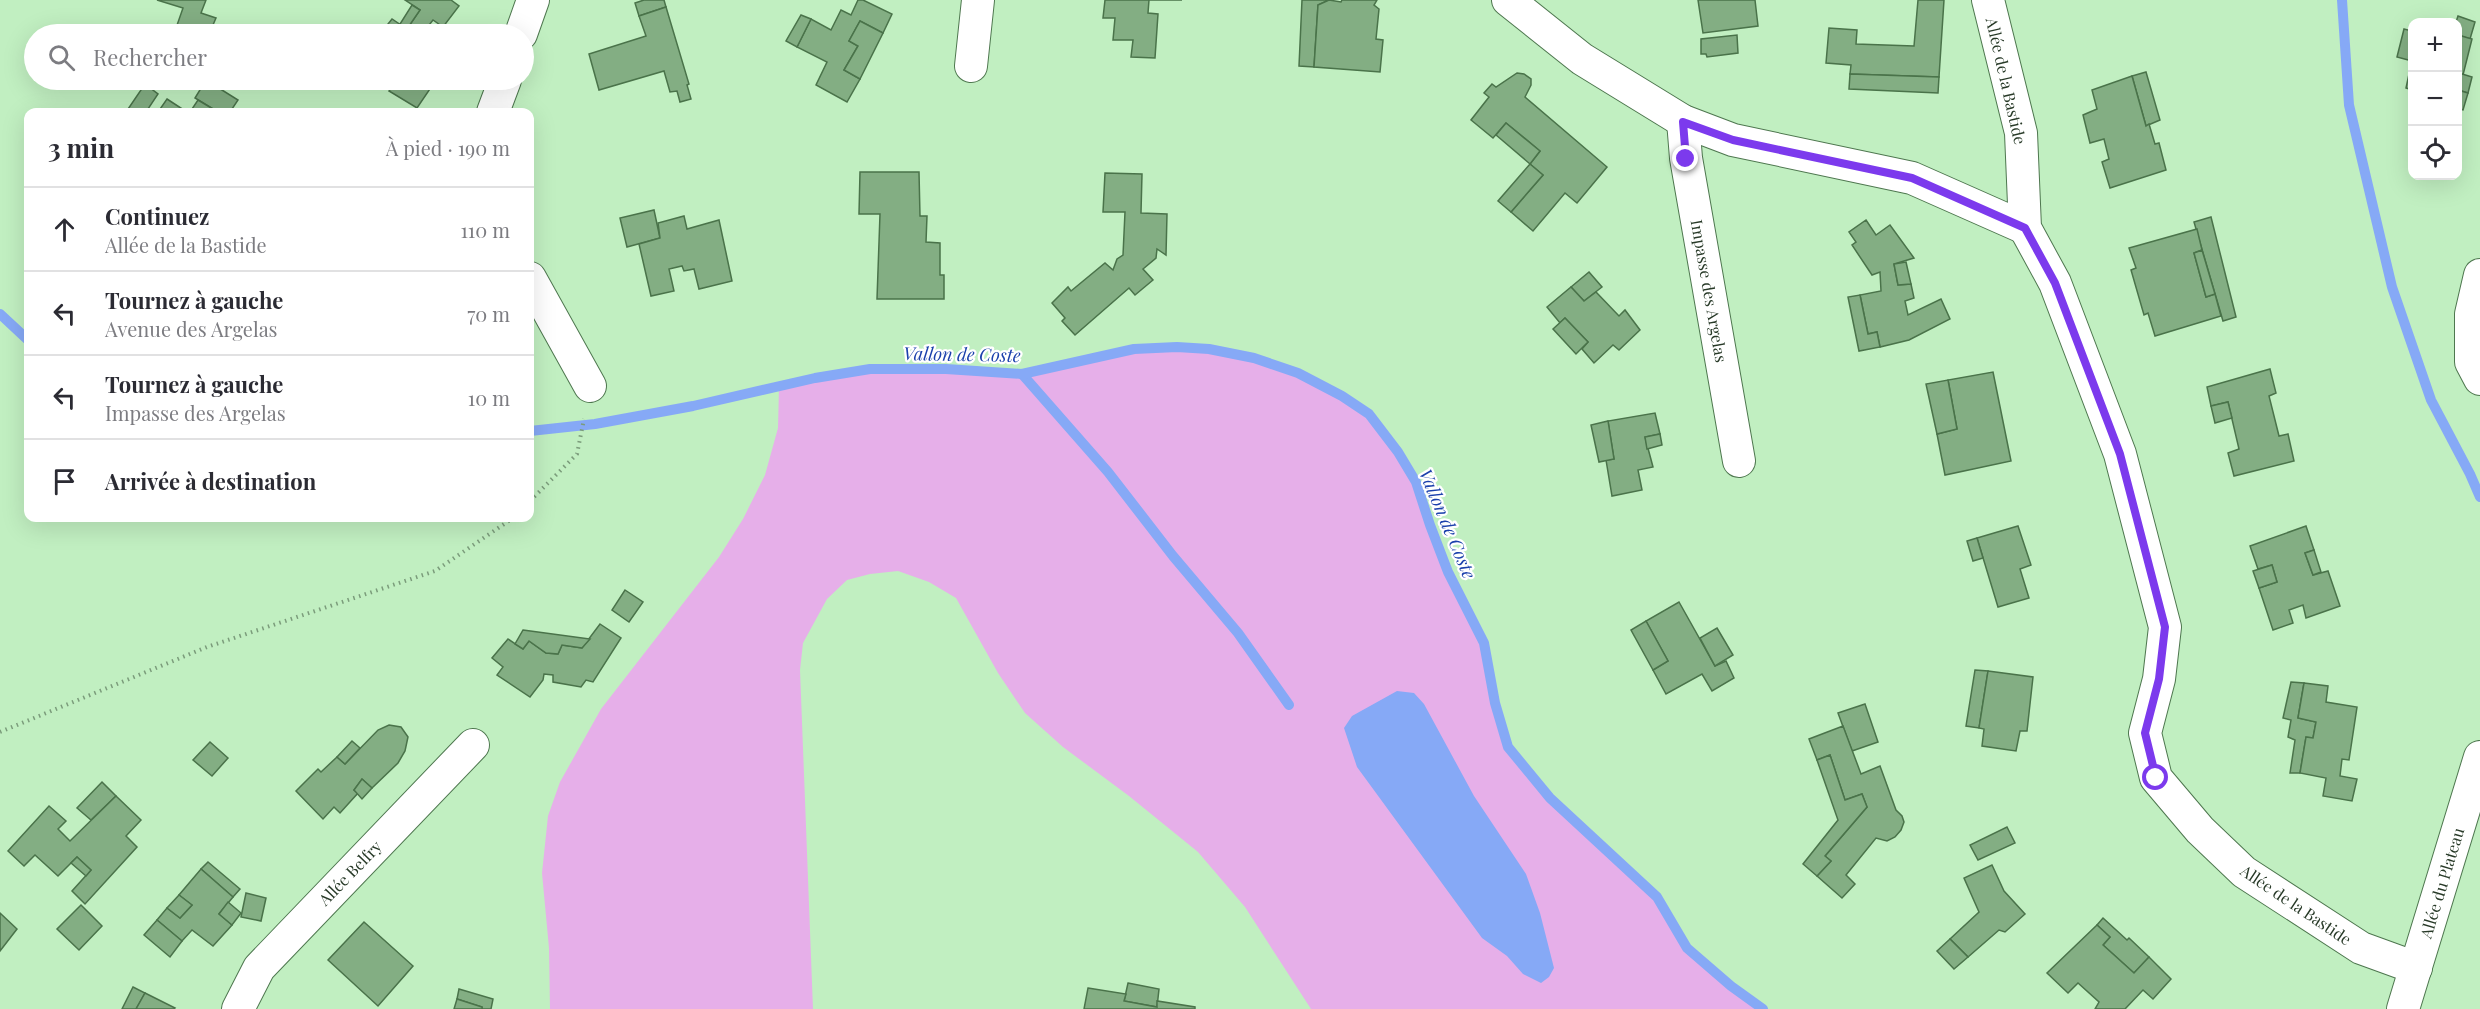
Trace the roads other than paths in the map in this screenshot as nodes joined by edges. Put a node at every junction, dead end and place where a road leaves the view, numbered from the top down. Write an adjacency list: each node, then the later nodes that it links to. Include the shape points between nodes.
1 (534, 0): 5 (street)
2 (978, 0): 6 (street)
3 (1508, 0): 9 (street, via 1582,59)
4 (1988, 0): 10 (street, Allée de la Bastide, via 2021,134)
5 (525, 24)
6 (971, 66)
7 (501, 90): 8 (street)
8 (494, 108)
9 (1683, 122): 10 (street, via 1733,140 1912,178); 15 (street, Impasse des Argelas, via 1686,159)
10 (2025, 228): 18 (street, Allée de la Bastide, via 2055,283 2120,454 2165,627 2159,679 2145,733 2156,778 2200,830 2244,872 2361,948)
11 (2480, 275): 13 (street, via 2471,314 2470,353 2470,362)
12 (534, 285): 14 (street)
13 (2480, 380)
14 (590, 386)
15 (1739, 461)
16 (473, 745): 19 (street, Allée Belfry, via 260,968)
17 (2480, 757): 18 (street, Allée du Plateau)
18 (2416, 968): 20 (street, Allée du Plateau)
19 (238, 1009)
20 (2403, 1009)

